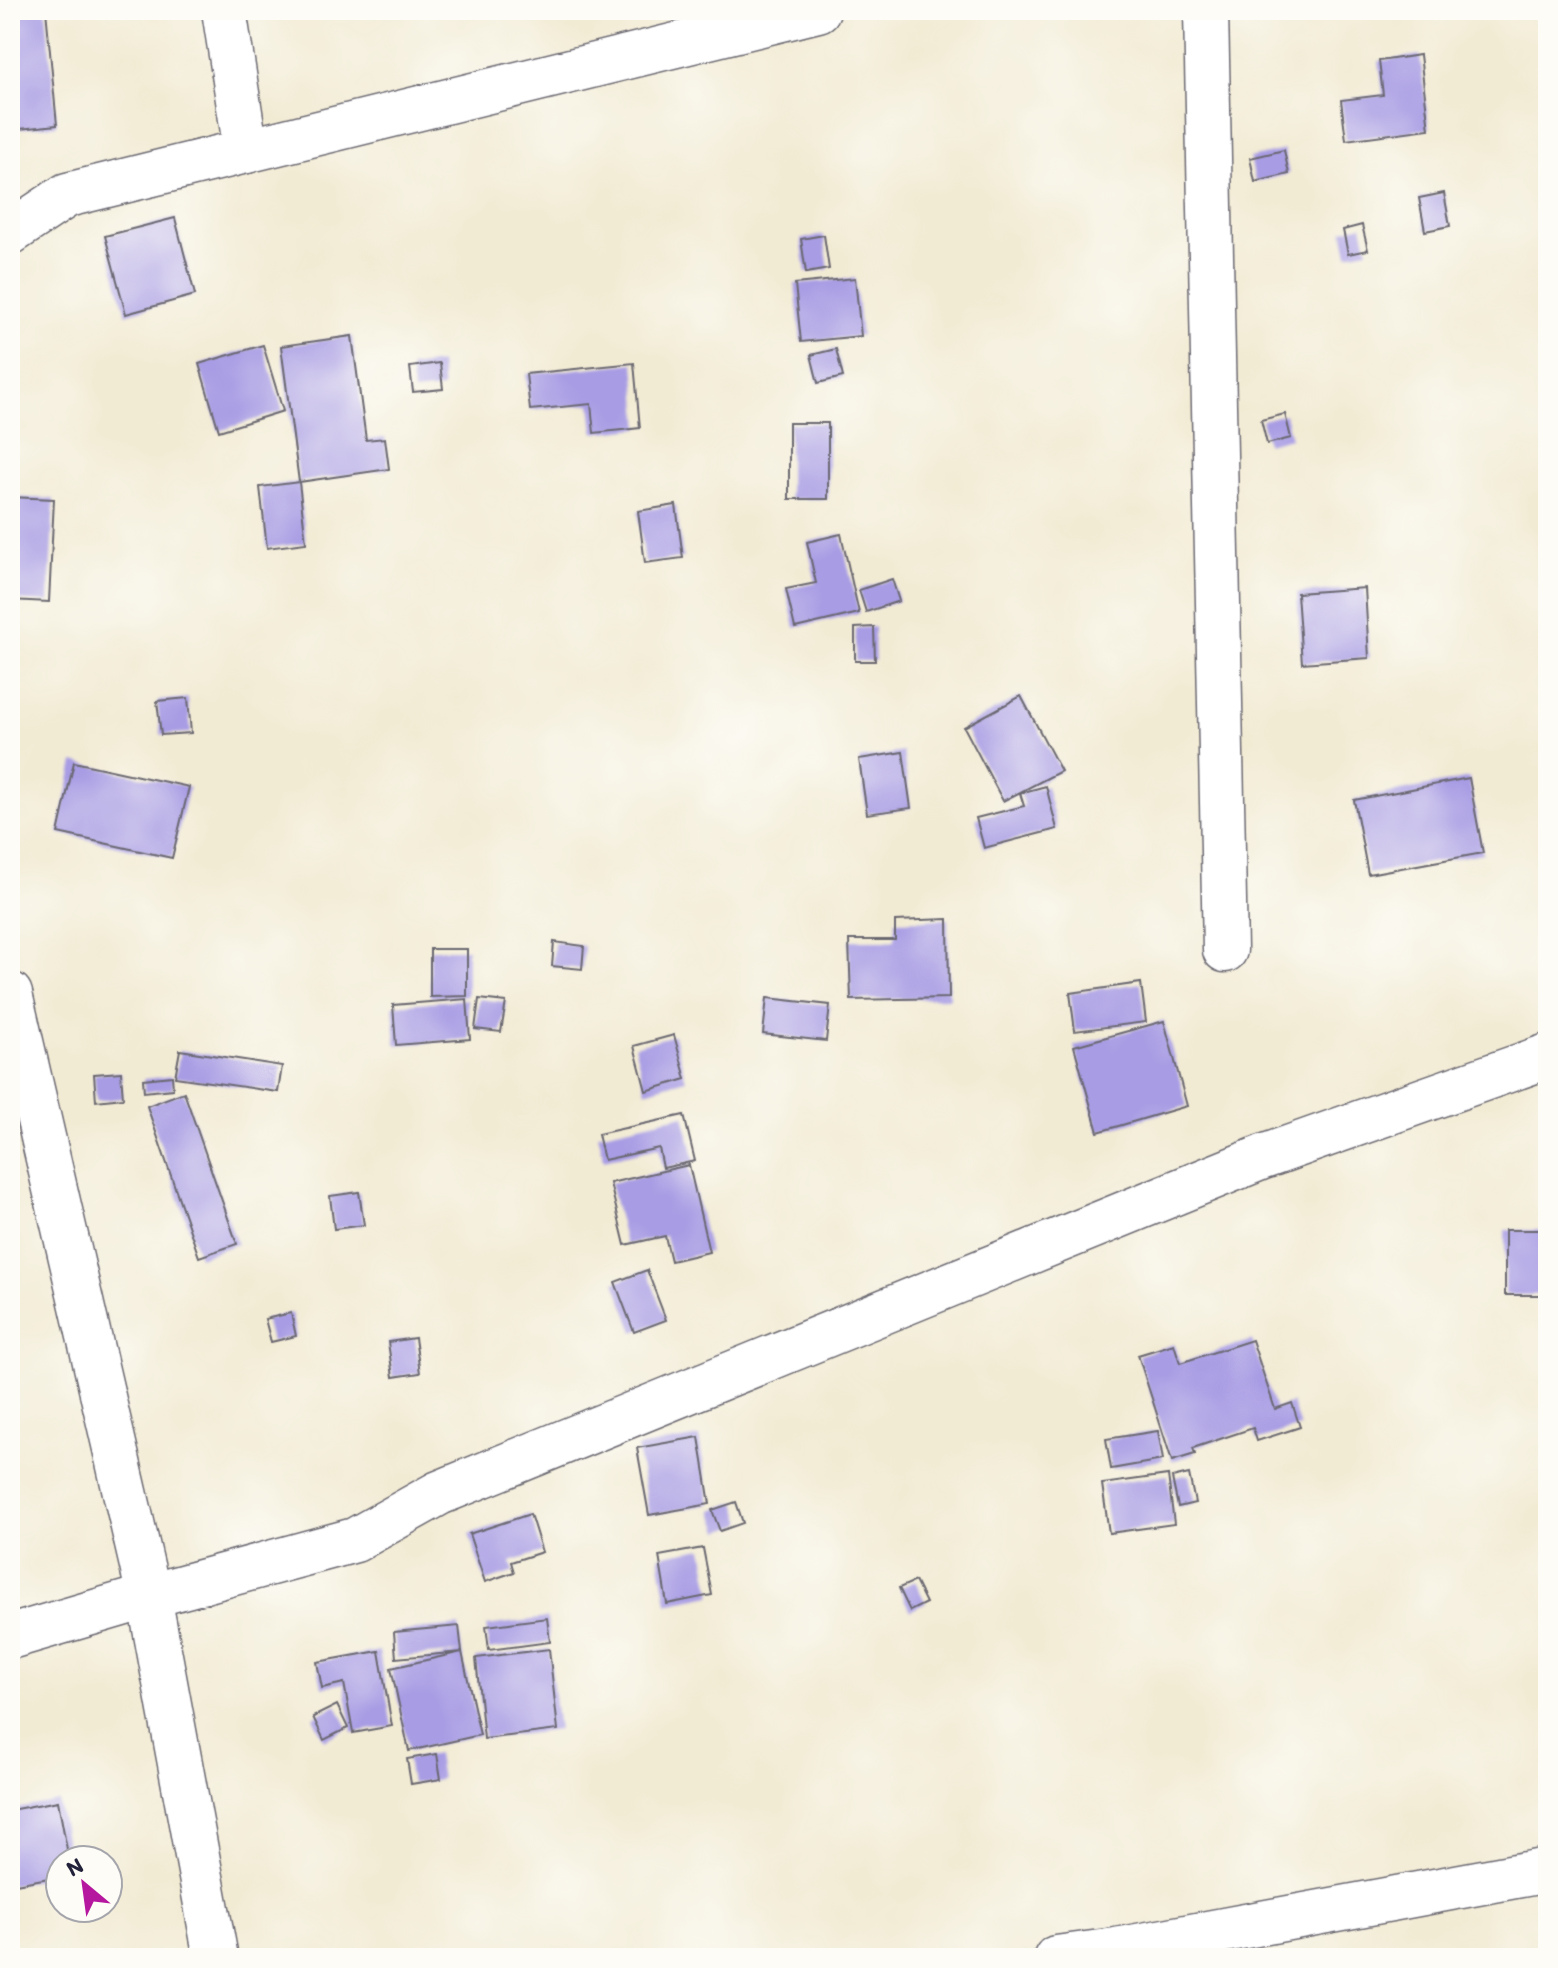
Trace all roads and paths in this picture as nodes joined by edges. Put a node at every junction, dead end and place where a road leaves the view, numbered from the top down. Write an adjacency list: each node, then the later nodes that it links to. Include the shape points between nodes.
1 (224, 10): 4 (street)
2 (818, 10): 4 (street)
3 (1206, 10): 6 (street)
4 (246, 151): 5 (street, via 67,195)
5 (10, 233)
6 (1225, 950)
7 (10, 994): 9 (street)
8 (1548, 1056): 9 (street, via 1263,1157 439,1493 355,1540)
9 (149, 1596): 10 (street); 12 (street)
10 (10, 1637)
11 (1548, 1870): 13 (street)
12 (216, 1958)
13 (1056, 1958)

